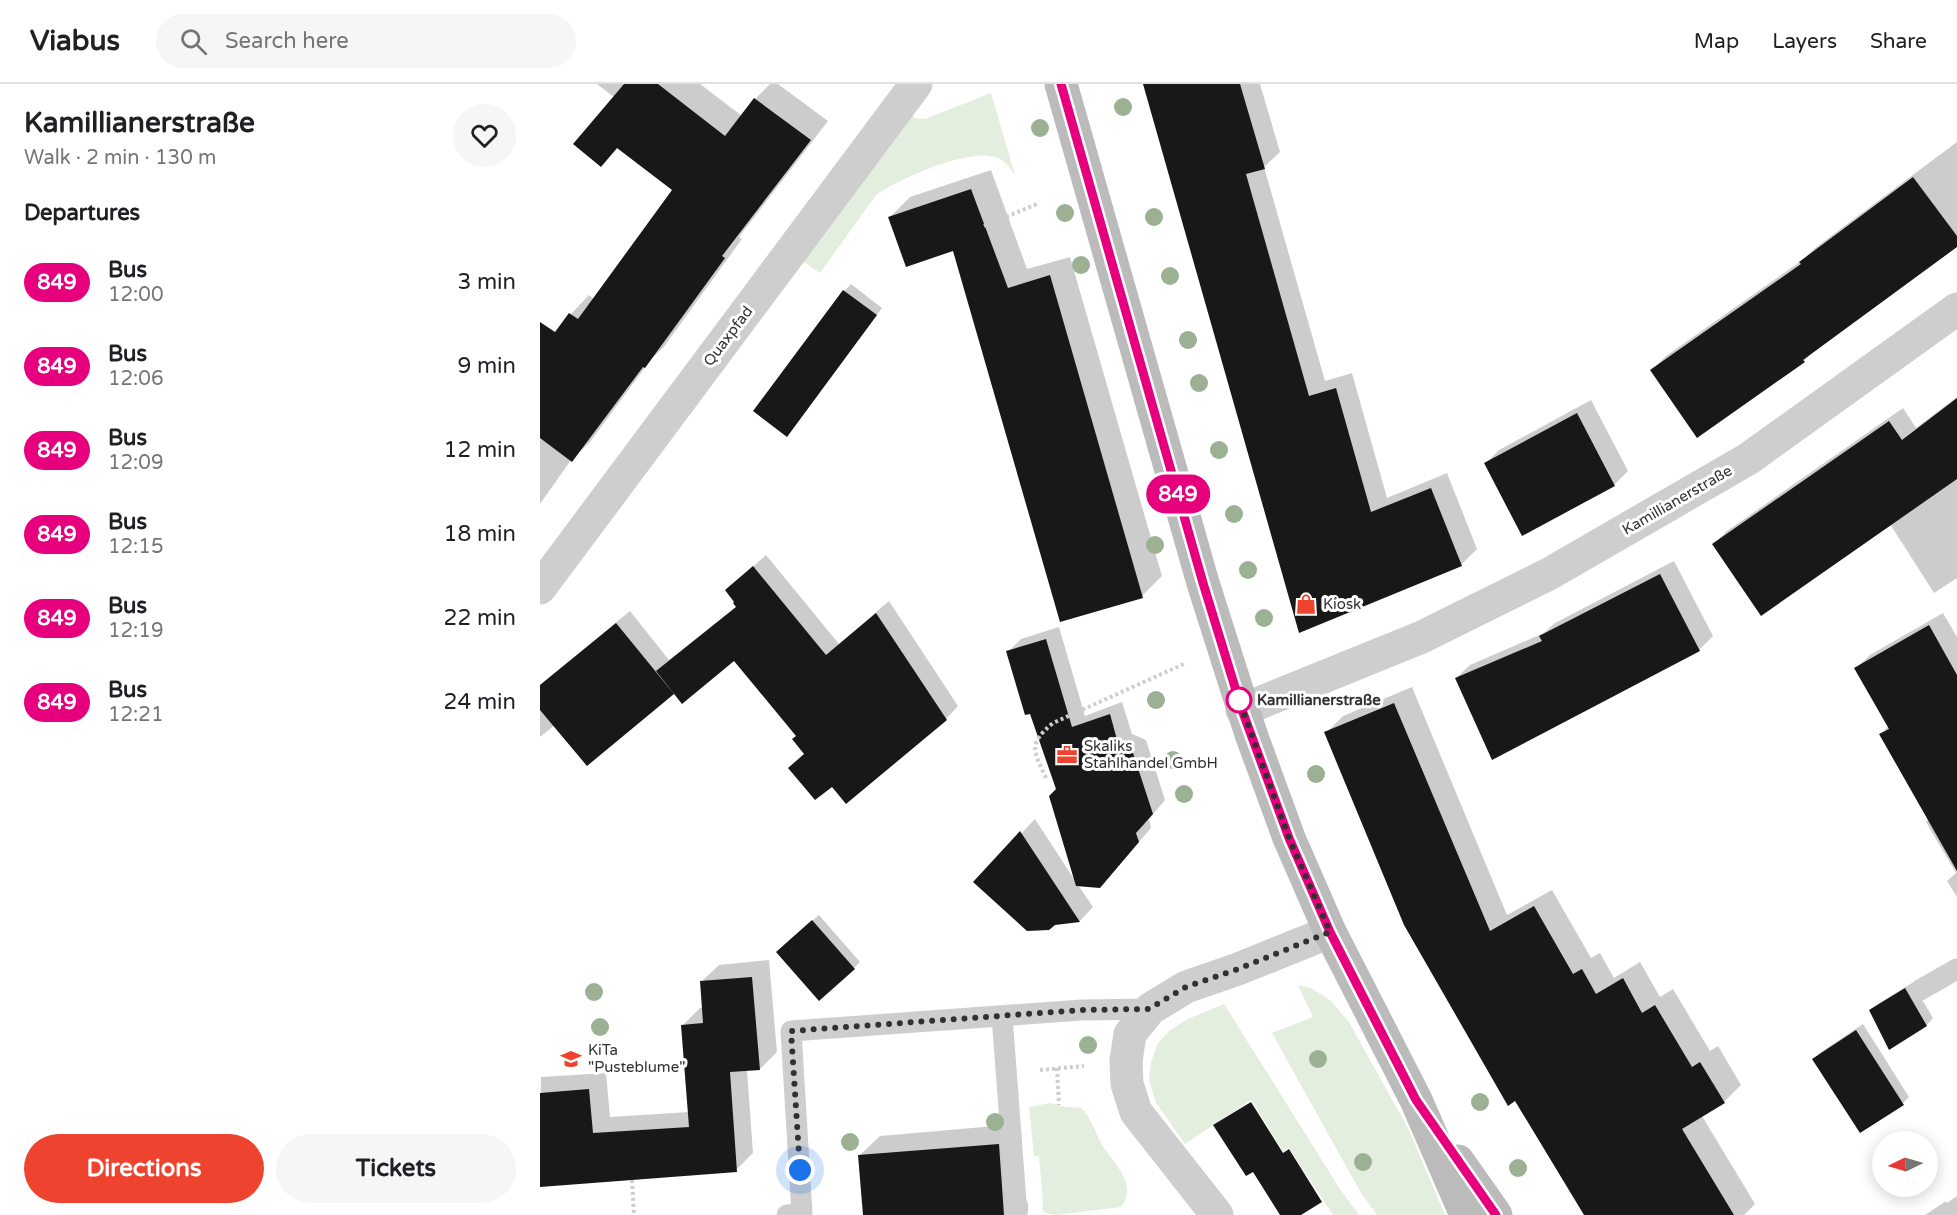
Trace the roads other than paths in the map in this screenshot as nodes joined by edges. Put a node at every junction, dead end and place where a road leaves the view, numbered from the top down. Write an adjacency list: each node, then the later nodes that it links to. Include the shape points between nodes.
1 (916, 84): 4 (street, Quaxpfad)
2 (1061, 84): 5 (main road)
3 (1957, 309): 5 (street, Kamillianerstraße, via 1748,459 1549,574 1422,637)
4 (540, 588)
5 (1242, 710): 6 (main road, via 1289,838)
6 (1330, 932): 9 (street, via 1186,987); 11 (main road)
7 (1957, 969): 8 (lane)
8 (1920, 990)
9 (1149, 1009): 10 (lane); 14 (street, via 1130,1034 1126,1061 1127,1084 1136,1112)
10 (1002, 1016): 12 (lane, via 791,1031 802,1214); 13 (lane)
11 (1416, 1100): 15 (main road); 16 (main road)
12 (787, 1215)
13 (1017, 1215)
14 (1217, 1215)
15 (1466, 1215)
16 (1496, 1215)

